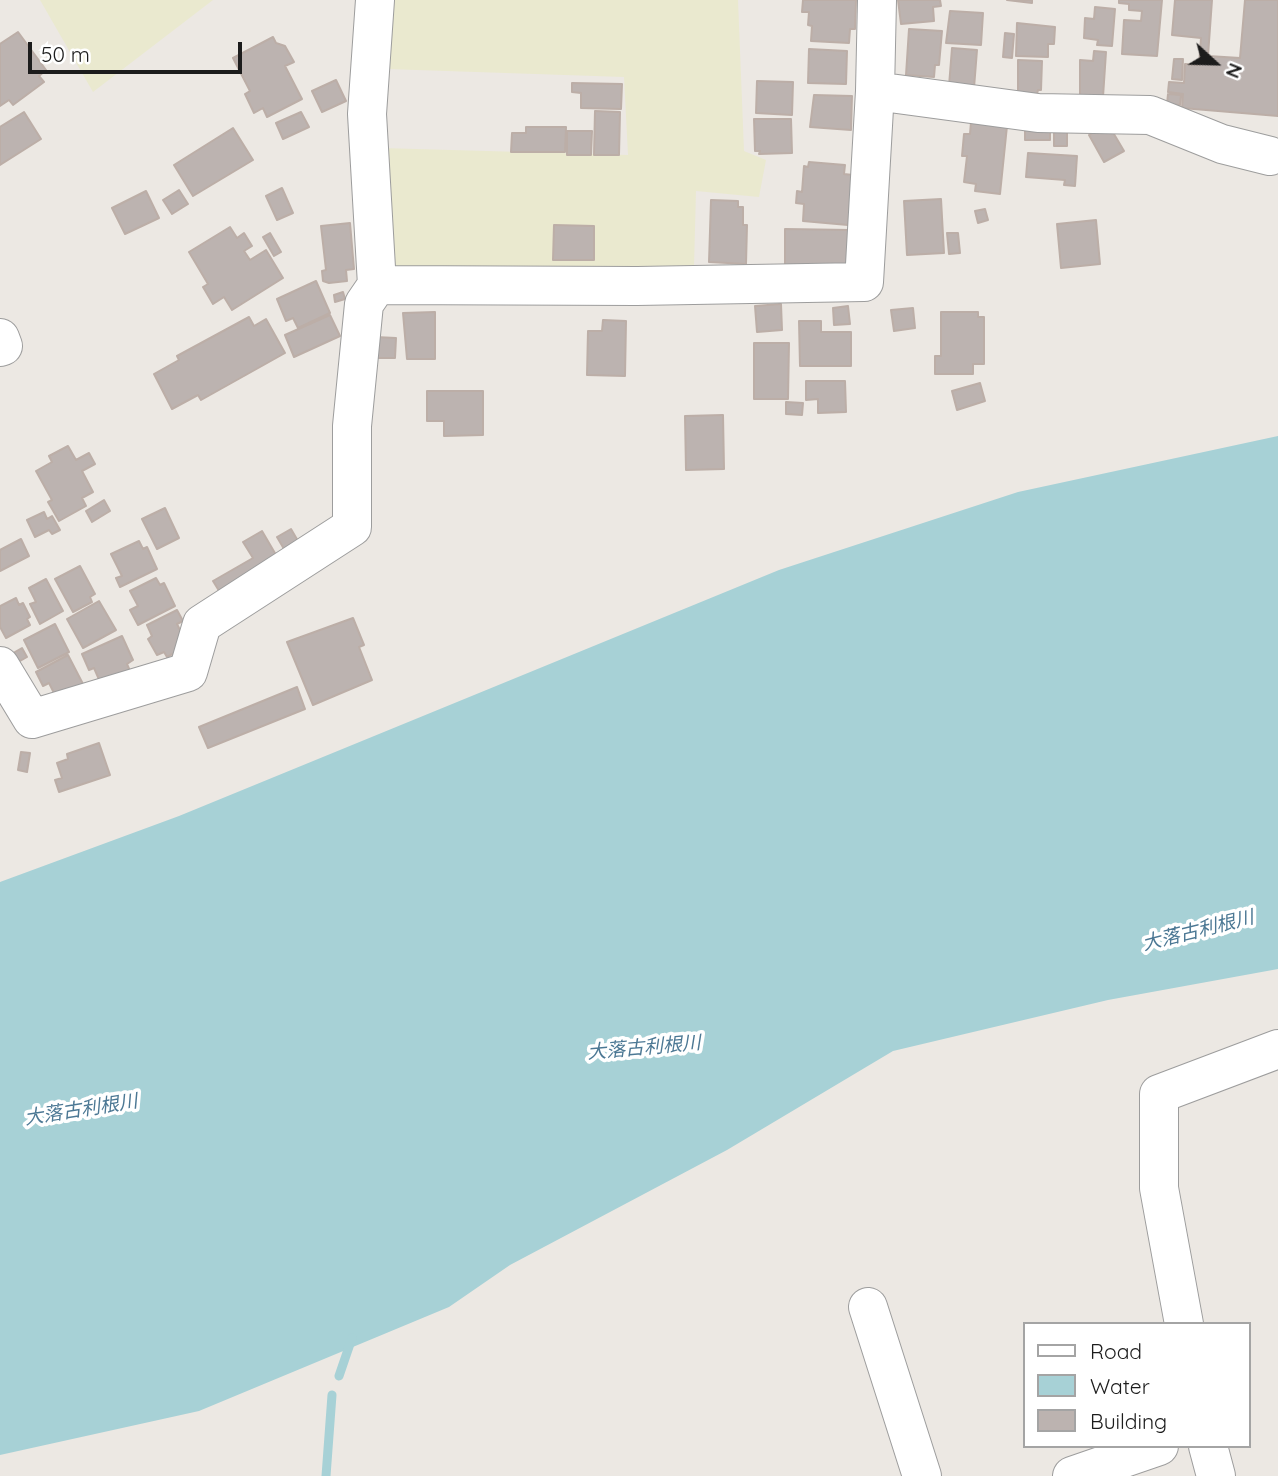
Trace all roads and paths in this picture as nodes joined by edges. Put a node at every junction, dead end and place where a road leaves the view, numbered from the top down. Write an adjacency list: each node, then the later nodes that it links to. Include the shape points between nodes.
1 (375, 0): 5 (street, via 367,114)
2 (877, 0): 3 (street)
3 (875, 92): 4 (street, via 1038,113 1150,115 1222,144); 5 (street, via 864,282)
4 (1270, 156)
5 (377, 285): 8 (street, via 364,304 362,318 352,426 352,527 202,624 188,672 32,719)
6 (0, 338): 7 (street)
7 (0, 348)
8 (0, 666)
9 (1278, 1049): 11 (street, via 1160,1094 1159,1188)
10 (868, 1307): 14 (street)
11 (1184, 1322)
12 (1153, 1448): 15 (street)
13 (1209, 1448): 16 (street)
14 (922, 1476)
15 (1072, 1476)
16 (1216, 1476)

